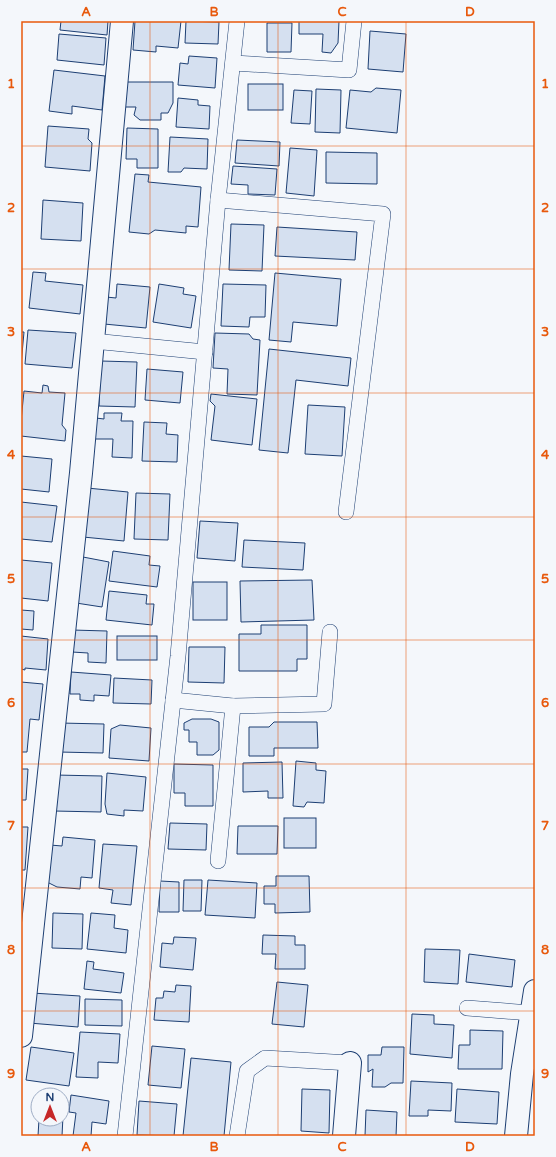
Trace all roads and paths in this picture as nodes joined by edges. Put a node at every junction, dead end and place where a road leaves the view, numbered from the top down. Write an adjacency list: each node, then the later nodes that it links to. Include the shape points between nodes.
1 (122, 21): 6 (street)
2 (237, 21): 4 (lane)
3 (354, 21): 4 (lane, via 349,70)
4 (233, 63): 5 (lane)
5 (218, 200): 7 (lane); 8 (lane, via 383,214)
6 (93, 341): 7 (lane); 16 (street)
7 (205, 352): 10 (lane)
8 (346, 512)
9 (330, 632): 11 (lane, via 324,704)
10 (173, 700): 11 (lane); 18 (lane)
11 (233, 706): 12 (lane)
12 (218, 861)
13 (535, 991): 15 (street)
14 (467, 1008): 15 (lane)
15 (531, 1013): 21 (street)
16 (21, 1036)
17 (350, 1063): 19 (lane, via 265,1058 247,1071); 20 (street)
18 (125, 1136)
19 (237, 1136)
20 (344, 1136)
21 (516, 1136)

